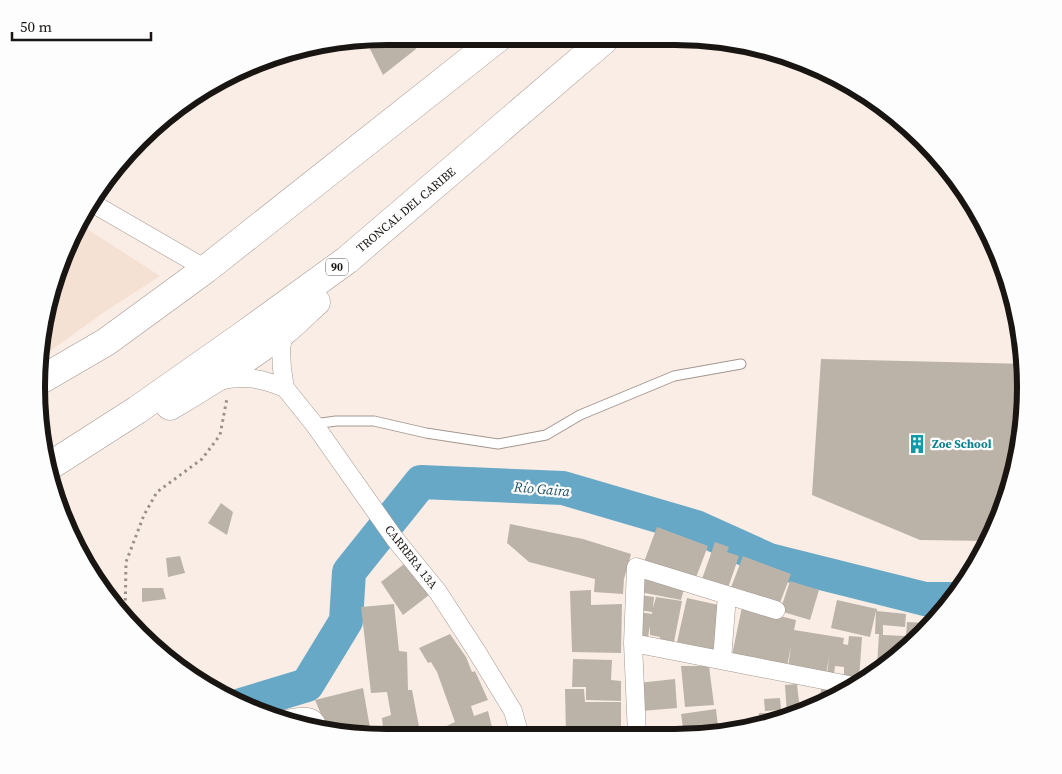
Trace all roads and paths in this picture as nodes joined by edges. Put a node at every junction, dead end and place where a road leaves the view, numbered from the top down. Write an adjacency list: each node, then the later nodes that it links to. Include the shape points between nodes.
1 (489, 45): 5 (highway)
2 (598, 45): 3 (highway, TRONCAL DEL CARIBE / 90)
3 (438, 182): 6 (highway, via 365,260); 12 (highway, TRONCAL DEL CARIBE / 90, via 347,260)
4 (97, 206): 5 (street)
5 (206, 269): 8 (highway, via 106,342)
6 (284, 330): 9 (highway); 10 (street, via 282,369)
7 (741, 364): 11 (lane, via 674,376 580,415 546,435 498,444 426,434 374,421)
8 (45, 377)
9 (221, 380): 10 (street, via 250,378); 13 (highway, via 124,434); 15 (path, via 220,435 202,459 157,492 144,515 126,562)
10 (285, 388): 11 (street, CARRERA 13A)
11 (314, 424): 22 (street, CARRERA 13A, via 395,538 438,592 513,711)
12 (54, 464)
13 (55, 465)
14 (727, 595): 16 (street); 17 (street, via 636,567); 18 (street)
15 (125, 606)
16 (776, 610)
17 (633, 643): 18 (street); 23 (street)
18 (722, 660): 19 (street)
19 (844, 684)
20 (299, 717): 21 (street, via 308,716)
21 (312, 720)
22 (518, 729)
23 (637, 729)

